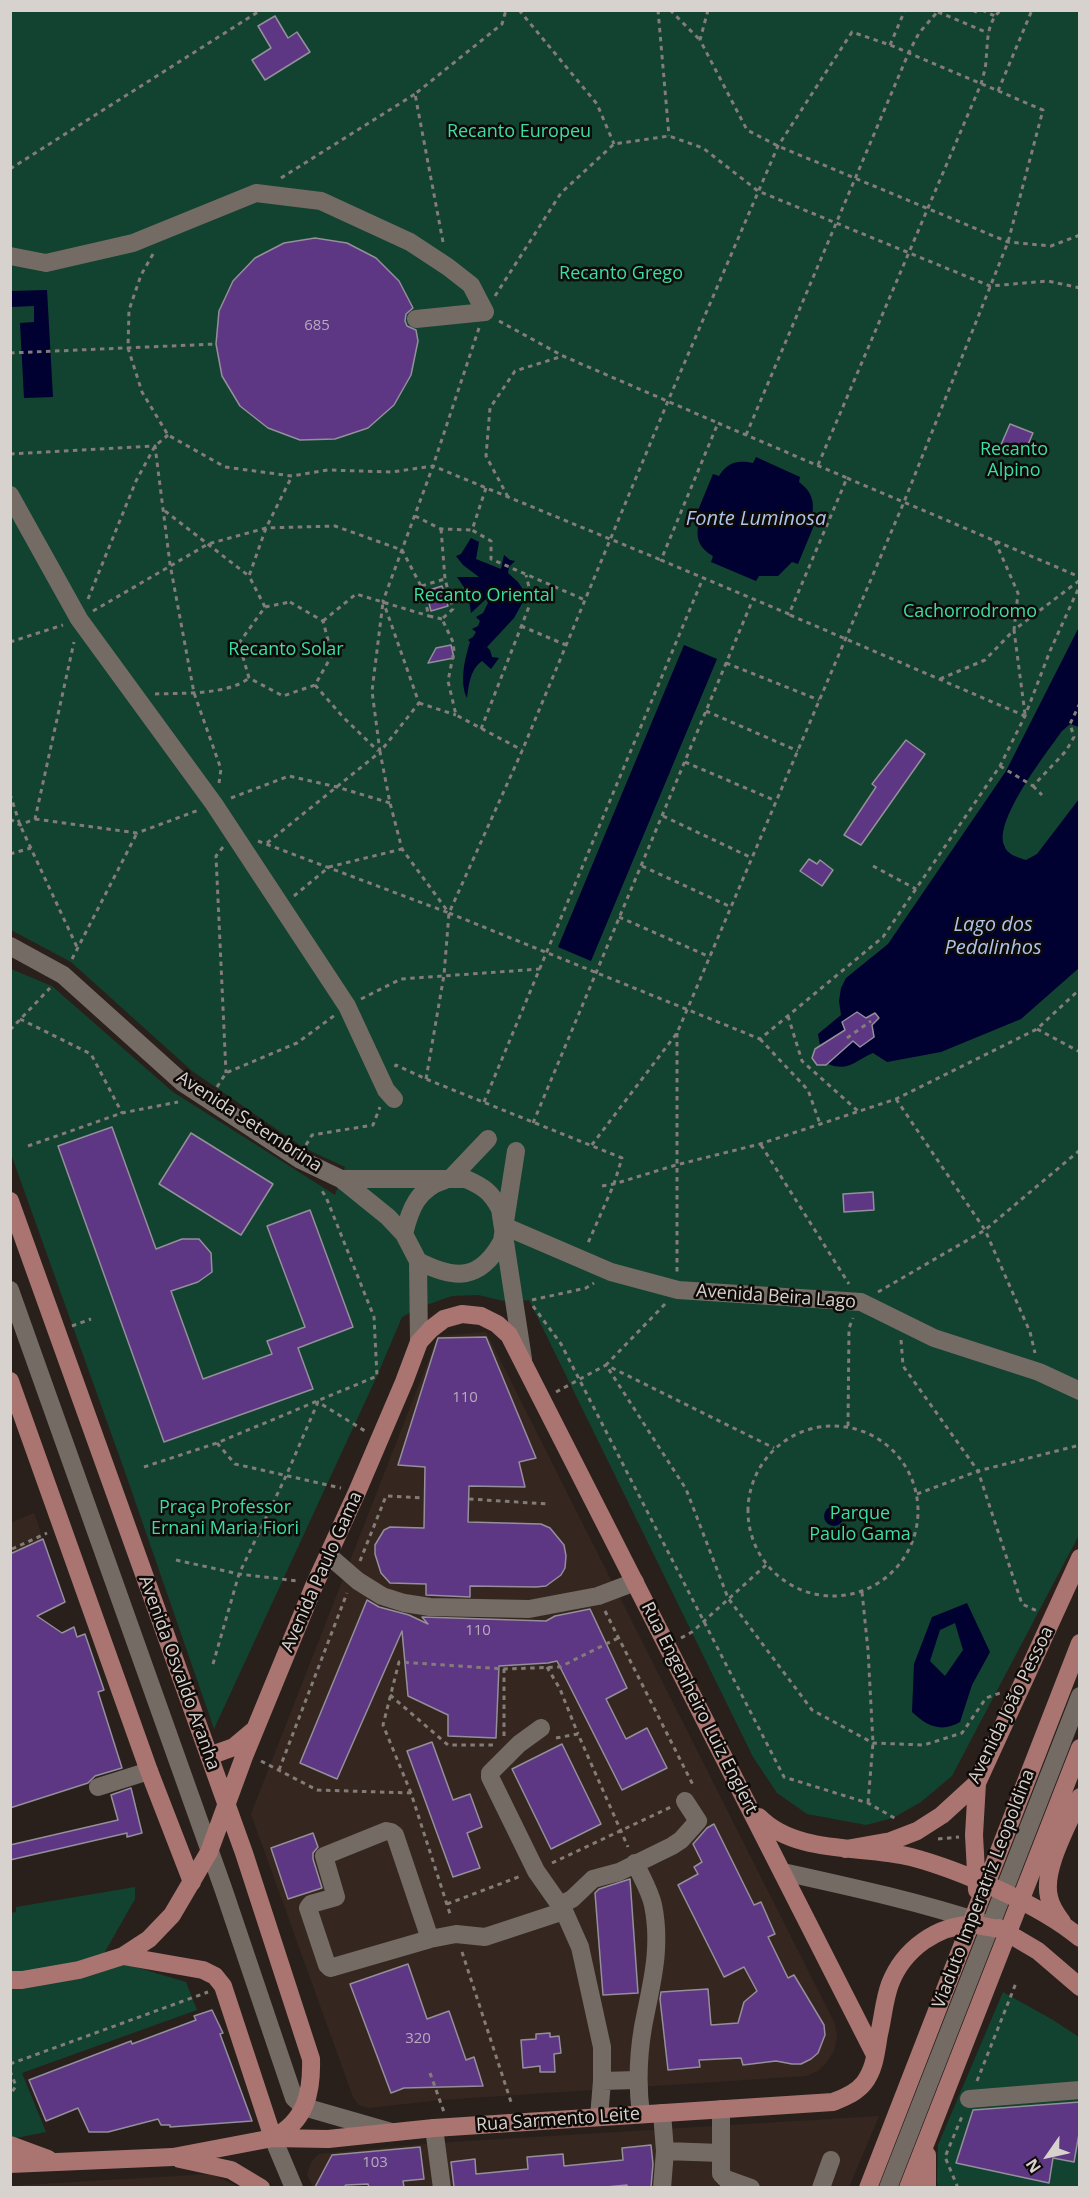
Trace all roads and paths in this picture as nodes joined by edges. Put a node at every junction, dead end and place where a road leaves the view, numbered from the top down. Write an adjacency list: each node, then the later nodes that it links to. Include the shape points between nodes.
1 (261, 10): 27 (path)
2 (506, 10): 23 (path, via 502,24)
3 (519, 10): 25 (path, via 597,104)
4 (658, 10): 24 (path)
5 (670, 10): 18 (path)
6 (708, 10): 18 (path)
7 (905, 10): 19 (path)
8 (982, 10): 13 (path)
9 (1001, 10): 13 (path)
10 (1032, 10): 22 (path)
11 (938, 11): 14 (path); 20 (path)
12 (958, 15): 14 (path)
13 (995, 16): 17 (path)
14 (956, 20): 16 (path)
15 (971, 21): 16 (path)
16 (970, 25): 17 (path)
17 (988, 33): 21 (path)
18 (700, 40): 26 (path, via 747,130)
19 (890, 45): 20 (path); 26 (path, via 852,32)
20 (909, 52): 21 (path); 28 (path)
21 (981, 84): 22 (path); 31 (path)
22 (998, 91): 34 (path, via 1043,110)
23 (415, 94): 30 (path); 38 (path)
24 (669, 136): 25 (path); 29 (path, via 703,148)
25 (614, 144): 41 (path, via 561,193)
26 (778, 146): 28 (path); 29 (path)
27 (10, 170)
28 (855, 177): 31 (path); 32 (path)
29 (758, 191): 32 (path); 47 (path)
30 (256, 194): 37 (street, via 133,243 46,263); 38 (street, via 321,201 410,242)
31 (928, 208): 34 (path); 36 (path)
32 (836, 224): 36 (path); 49 (path)
33 (1080, 235): 34 (path, via 1051,246)
34 (1008, 242): 39 (path)
35 (156, 247): 44 (path, via 129,310)
36 (908, 254): 39 (path); 51 (path)
37 (10, 256)
38 (448, 267): 41 (street, via 471,285)
39 (990, 286): 40 (path, via 1048,281); 58 (path)
40 (1080, 288)
41 (485, 312): 42 (street); 46 (path); 52 (path)
42 (416, 320)
43 (216, 344): 44 (path)
44 (128, 348): 45 (path); 53 (path, via 142,392 168,435 225,467)
45 (10, 353)
46 (563, 356): 47 (path); 57 (path, via 515,371 489,408 486,456)
47 (668, 401): 48 (path); 64 (path)
48 (718, 423): 49 (path); 68 (path)
49 (746, 435): 51 (path)
50 (10, 454): 59 (path, via 155,446)
51 (818, 465): 54 (path)
52 (433, 466): 53 (path, via 392,472 328,470); 55 (path); 60 (path)
53 (292, 476): 61 (path)
54 (847, 478): 58 (path); 80 (path)
55 (486, 488): 57 (path); 63 (path)
56 (10, 495): 82 (street)
57 (508, 497): 64 (path)
58 (904, 502): 65 (path); 87 (path)
59 (165, 511): 66 (path); 69 (path)
60 (415, 516): 62 (path); 67 (path)
61 (266, 528): 66 (path); 67 (path, via 335,526); 70 (path)
62 (441, 529): 63 (path); 73 (path)
63 (472, 530): 71 (path, via 491,541 491,559)
64 (610, 538): 68 (path); 77 (path)
65 (995, 540): 74 (path); 86 (path, via 1018,593)
66 (208, 544): 69 (path); 70 (path)
67 (402, 550): 75 (path); 78 (path)
68 (661, 560): 72 (path)
69 (170, 564): 82 (path); 94 (path)
70 (249, 576): 79 (path)
71 (526, 576): 77 (path); 85 (path, via 532,599)
72 (703, 578): 76 (path); 129 (path)
73 (445, 579): 75 (path); 83 (path, via 453,609)
74 (1080, 581): 86 (path); 101 (path)
75 (421, 586): 81 (path)
76 (753, 599): 80 (path); 90 (path)
77 (585, 600): 89 (path)
78 (383, 601): 81 (path); 84 (path, via 356,594); 97 (path); 105 (path, via 372,691)
79 (265, 607): 84 (path, via 290,602); 91 (path, via 239,643)
80 (789, 614): 87 (path)
81 (429, 616): 83 (path)
82 (79, 619): 88 (path); 95 (street)
83 (442, 619): 100 (path, via 453,642 448,681)
84 (323, 621): 93 (path, via 332,655)
85 (522, 626): 89 (path); 102 (path)
86 (1014, 630): 92 (path, via 985,660); 101 (path)
87 (846, 638): 92 (path); 96 (path)
88 (10, 642)
89 (566, 645): 103 (path)
90 (726, 663): 96 (path); 99 (path)
91 (249, 678): 93 (path, via 283,696); 94 (path, via 240,686)
92 (940, 679): 101 (path)
93 (315, 686): 105 (path)
94 (194, 693): 95 (path); 112 (path, via 221,769)
95 (134, 695): 112 (street)
96 (819, 700): 104 (path)
97 (419, 703): 100 (path); 105 (path)
98 (1080, 703): 108 (path, via 1070,724 1074,737)
99 (706, 711): 104 (path); 106 (path)
100 (456, 715): 102 (path)
101 (1025, 716): 107 (path)
102 (481, 729): 103 (path)
103 (522, 750): 125 (path)
104 (798, 751): 111 (path)
105 (380, 752): 115 (path); 117 (path)
106 (685, 762): 111 (path); 113 (path)
107 (1000, 766): 108 (path); 122 (path)
108 (1033, 786): 110 (path)
109 (10, 794): 116 (path)
110 (1042, 795)
111 (776, 801): 119 (path)
112 (214, 804): 123 (street)
113 (663, 816): 119 (path); 120 (path)
114 (137, 833): 128 (path)
115 (267, 843)
116 (31, 848): 118 (path); 128 (path)
117 (402, 849): 123 (path, via 329,867); 125 (path)
118 (10, 854)
119 (752, 858): 124 (path)
120 (642, 866): 124 (path); 126 (path)
121 (873, 866): 122 (path)
122 (916, 889): 135 (path, via 883,937)
123 (281, 906): 145 (street, via 347,1006)
124 (731, 907): 130 (path)
125 (449, 913): 129 (path); 144 (path, via 444,975)
126 (620, 917): 130 (path); 131 (path)
127 (10, 946): 132 (street, Avenida Setembrina)
128 (77, 947): 132 (path)
129 (547, 952): 131 (path); 148 (path)
130 (710, 957): 134 (path)
131 (596, 973): 134 (path); 151 (path)
132 (63, 975): 136 (path); 147 (street, Avenida Setembrina, via 183,1083)
133 (1080, 989): 138 (path)
134 (687, 1010): 140 (path); 142 (path)
135 (788, 1016): 142 (path); 149 (path, via 802,1061)
136 (20, 1019): 139 (path); 150 (path, via 91,1054)
137 (871, 1021): 141 (path)
138 (1037, 1029): 143 (path); 146 (path)
139 (10, 1030)
140 (677, 1034): 156 (path); 160 (path)
141 (847, 1038)
142 (760, 1039): 152 (path, via 808,1090)
143 (1080, 1052)
144 (426, 1079): 145 (path, via 396,1065); 148 (path)
145 (390, 1095): 159 (path, via 374,1125 312,1135)
146 (896, 1099): 149 (path); 168 (path)
147 (208, 1100): 150 (path, via 186,1100); 159 (street, Avenida Setembrina)
148 (483, 1103): 151 (path)
149 (858, 1111): 152 (path)
150 (122, 1113): 155 (path)
151 (533, 1123): 156 (path)
152 (820, 1124): 154 (path)
153 (488, 1139): 162 (street)
154 (760, 1144): 160 (path); 175 (path)
155 (28, 1146)
156 (591, 1146): 163 (path, via 622,1158)
157 (1080, 1150): 168 (path)
158 (516, 1151): 167 (street)
159 (299, 1159): 161 (street, Avenida Setembrina)
160 (676, 1165): 163 (path); 174 (path)
161 (341, 1179): 162 (street, Avenida Setembrina); 169 (street, Avenida Paulo Gama)
162 (450, 1179): 167 (street, Avenida Setembrina, via 466,1179 492,1195); 169 (street, via 422,1192 412,1205)
163 (614, 1184): 164 (path); 170 (path)
164 (602, 1186)
165 (319, 1188): 185 (path, via 374,1317 377,1376)
166 (10, 1201): 228 (main road, Avenida Osvaldo Aranha)
167 (504, 1226): 170 (street, Avenida Beira Lago); 171 (street, via 494,1255 469,1272 453,1275); 178 (street, Avenida Setembrina)
168 (985, 1230): 175 (path); 180 (path, via 1030,1332)
169 (404, 1234): 171 (street, Avenida Paulo Gama)
170 (581, 1258): 172 (street, Avenida Beira Lago)
171 (418, 1261): 177 (street, Avenida Paulo Gama)
172 (611, 1272): 174 (street, Avenida Beira Lago); 181 (path, via 586,1288 529,1300 561,1344)
173 (10, 1290): 242 (street)
174 (678, 1290): 175 (street, Avenida Beira Lago); 179 (path)
175 (861, 1302): 176 (street, Avenida Beira Lago); 186 (path, via 849,1328)
176 (899, 1321): 180 (street, Avenida Beira Lago, via 934,1338); 192 (path, via 903,1366)
177 (419, 1342): 178 (main road, Avenida Paulo Gama, via 444,1319 462,1314 481,1316 509,1335); 187 (main road, Avenida Paulo Gama)
178 (523, 1362): 184 (main road, Rua Engenheiro Luiz Englert)
179 (606, 1365): 181 (path); 190 (path); 211 (path, via 686,1489)
180 (1039, 1372): 183 (street, Avenida Beira Lago)
181 (580, 1379): 184 (path); 213 (path)
182 (10, 1381): 230 (main road)
183 (1080, 1391)
184 (542, 1401): 207 (main road, Rua Engenheiro Luiz Englert)
185 (318, 1402): 187 (path); 188 (path); 193 (path)
186 (849, 1426): 190 (path, via 813,1428 796,1433); 195 (path, via 872,1434 893,1449 908,1470)
187 (379, 1440): 194 (main road, Avenida Paulo Gama)
188 (217, 1443): 191 (path); 193 (path, via 235,1464)
189 (1080, 1445): 192 (path)
190 (774, 1448): 204 (path, via 758,1468 749,1492 747,1517 753,1542)
191 (144, 1467)
192 (978, 1471): 195 (path); 212 (path, via 1022,1604)
193 (286, 1476): 194 (path); 205 (path)
194 (357, 1492): 201 (main road, Avenida Paulo Gama)
195 (917, 1494): 209 (path, via 919,1518 913,1542 901,1564 884,1581)
196 (424, 1498): 206 (path, via 386,1496)
197 (468, 1499): 198 (path)
198 (548, 1504)
199 (42, 1536): 200 (path)
200 (12, 1550)
201 (328, 1555): 206 (street); 208 (main road, Avenida Paulo Gama)
202 (1080, 1558): 212 (main road, Avenida João Pessoa)
203 (176, 1560): 205 (path)
204 (766, 1565): 209 (path, via 786,1583 809,1594 836,1597); 211 (path)
205 (239, 1574): 208 (path); 217 (path)
206 (354, 1577): 210 (street, via 382,1596 430,1607 528,1609); 229 (path)
207 (635, 1582): 210 (street); 216 (main road, Rua Engenheiro Luiz Englert)
208 (314, 1586): 223 (main road, Avenida Paulo Gama)
209 (862, 1592): 226 (path)
210 (598, 1596): 214 (path)
211 (728, 1598): 213 (path); 226 (path, via 812,1710)
212 (1052, 1619): 220 (main road, Avenida João Pessoa)
213 (704, 1621): 216 (path); 237 (path, via 784,1777)
214 (618, 1638): 218 (path, via 560,1667); 235 (path, via 697,1793)
215 (1080, 1643): 273 (main road, Viaduto Imperatriz Leopoldina)
216 (667, 1645): 238 (main road, Rua Engenheiro Luiz Englert)
217 (213, 1664)
218 (547, 1667): 219 (path); 225 (path)
219 (504, 1669): 221 (path, via 399,1662); 221 (path, via 504,1745 448,1745)
220 (1019, 1688): 226 (path, via 986,1698 962,1733 924,1745); 231 (main road, Avenida João Pessoa)
221 (390, 1695): 233 (path, via 383,1725)
222 (1080, 1696): 275 (street, Viaduto Imperatriz Leopoldina)
223 (256, 1728): 228 (main road, via 234,1748); 236 (main road, Avenida Paulo Gama)
224 (545, 1733): 225 (path); 244 (street, via 519,1744 490,1773)
225 (578, 1734): 239 (path)
226 (873, 1743): 237 (path)
227 (1080, 1748): 277 (main road, Viaduto Imperatriz Leopoldina)
228 (209, 1756): 236 (main road, Avenida Osvaldo Aranha)
229 (279, 1770)
230 (149, 1771): 232 (street); 247 (main road)
231 (977, 1783): 240 (main road, Avenida João Pessoa, via 942,1815); 246 (main road)
232 (98, 1787)
233 (411, 1793)
234 (1080, 1797): 250 (main road, via 1048,1880 1053,1910)
235 (685, 1801): 239 (path); 243 (street, via 698,1823 681,1840)
236 (227, 1803): 242 (main road, Avenida Paulo Gama); 267 (main road, Avenida Osvaldo Aranha, via 311,2059 312,2084)
237 (868, 1803): 240 (path)
238 (750, 1807): 241 (main road, via 771,1829 792,1838); 245 (main road, Rua Engenheiro Luiz Englert)
239 (621, 1830): 243 (path); 244 (path)
240 (917, 1831): 241 (main road, Avenida João Pessoa, via 891,1841)
241 (846, 1849): 246 (main road, via 910,1857)
242 (209, 1852): 247 (main road, Avenida Paulo Gama); 267 (street, via 294,2098)
243 (635, 1863): 249 (street, via 593,1879); 262 (street, via 653,1903 657,1938 655,1974)
244 (536, 1871): 248 (path); 249 (street)
245 (783, 1872): 251 (street, via 950,1912); 258 (main road, Rua Engenheiro Luiz Englert)
246 (976, 1880): 250 (main road); 251 (main road, via 986,1914)
247 (192, 1882): 254 (main road, Avenida Paulo Gama, via 172,1916 149,1939)
248 (447, 1904)
249 (562, 1908): 253 (street, via 485,1937 456,1934); 263 (street, via 580,1947 593,2003 602,2047)
250 (1065, 1926): 252 (main road)
251 (999, 1929): 257 (main road, via 1038,1951); 258 (main road, Rua Sarmento Leite, via 974,1925 949,1929 931,1936 902,1960 890,1985)
252 (1080, 1938)
253 (430, 1939): 253 (street, via 395,1835 386,1831 324,1856 336,1898 308,1908 330,1968)
254 (123, 1956): 255 (main road, via 79,1970); 256 (main road, via 203,1970)
255 (10, 1980)
256 (223, 1986): 259 (path); 276 (main road)
257 (1080, 1987)
258 (875, 2055): 268 (main road, Rua Sarmento Leite, via 864,2083 833,2102)
259 (10, 2064)
260 (10, 2071): 265 (path, via 16,2086)
261 (430, 2073): 272 (path)
262 (637, 2080): 263 (street); 270 (street)
263 (602, 2081): 271 (street)
264 (1080, 2090): 266 (street)
265 (10, 2096)
266 (969, 2099)
267 (304, 2107): 274 (street); 276 (main road, Avenida Osvaldo Aranha)
268 (721, 2109): 269 (main road, Rua Sarmento Leite); 280 (street)
269 (662, 2113): 270 (main road, Rua Sarmento Leite); 279 (street)
270 (641, 2114): 271 (main road, Rua Sarmento Leite)
271 (598, 2117): 272 (main road, Rua Sarmento Leite)
272 (442, 2128): 274 (main road, Rua Sarmento Leite); 287 (street)
273 (891, 2129): 291 (main road); 292 (street)
274 (391, 2132): 276 (main road, Rua Sarmento Leite, via 328,2139)
275 (908, 2135): 293 (street); 294 (street)
276 (273, 2138): 281 (main road, Rua Sarmento Leite); 286 (street)
277 (927, 2138): 295 (main road); 296 (main road)
278 (10, 2145): 283 (main road)
279 (664, 2151): 280 (street); 288 (street)
280 (721, 2153): 289 (street, via 721,2174)
281 (172, 2157): 283 (main road, Rua Sarmento Leite); 285 (main road, via 231,2170)
282 (831, 2160): 290 (street)
283 (61, 2161): 284 (main road, Rua Sarmento Leite)
284 (10, 2164)
285 (261, 2187)
286 (294, 2187)
287 (442, 2187)
288 (662, 2187)
289 (751, 2187)
290 (821, 2187)
291 (868, 2187)
292 (875, 2187)
293 (888, 2187)
294 (894, 2187)
295 (908, 2187)
296 (927, 2187)

